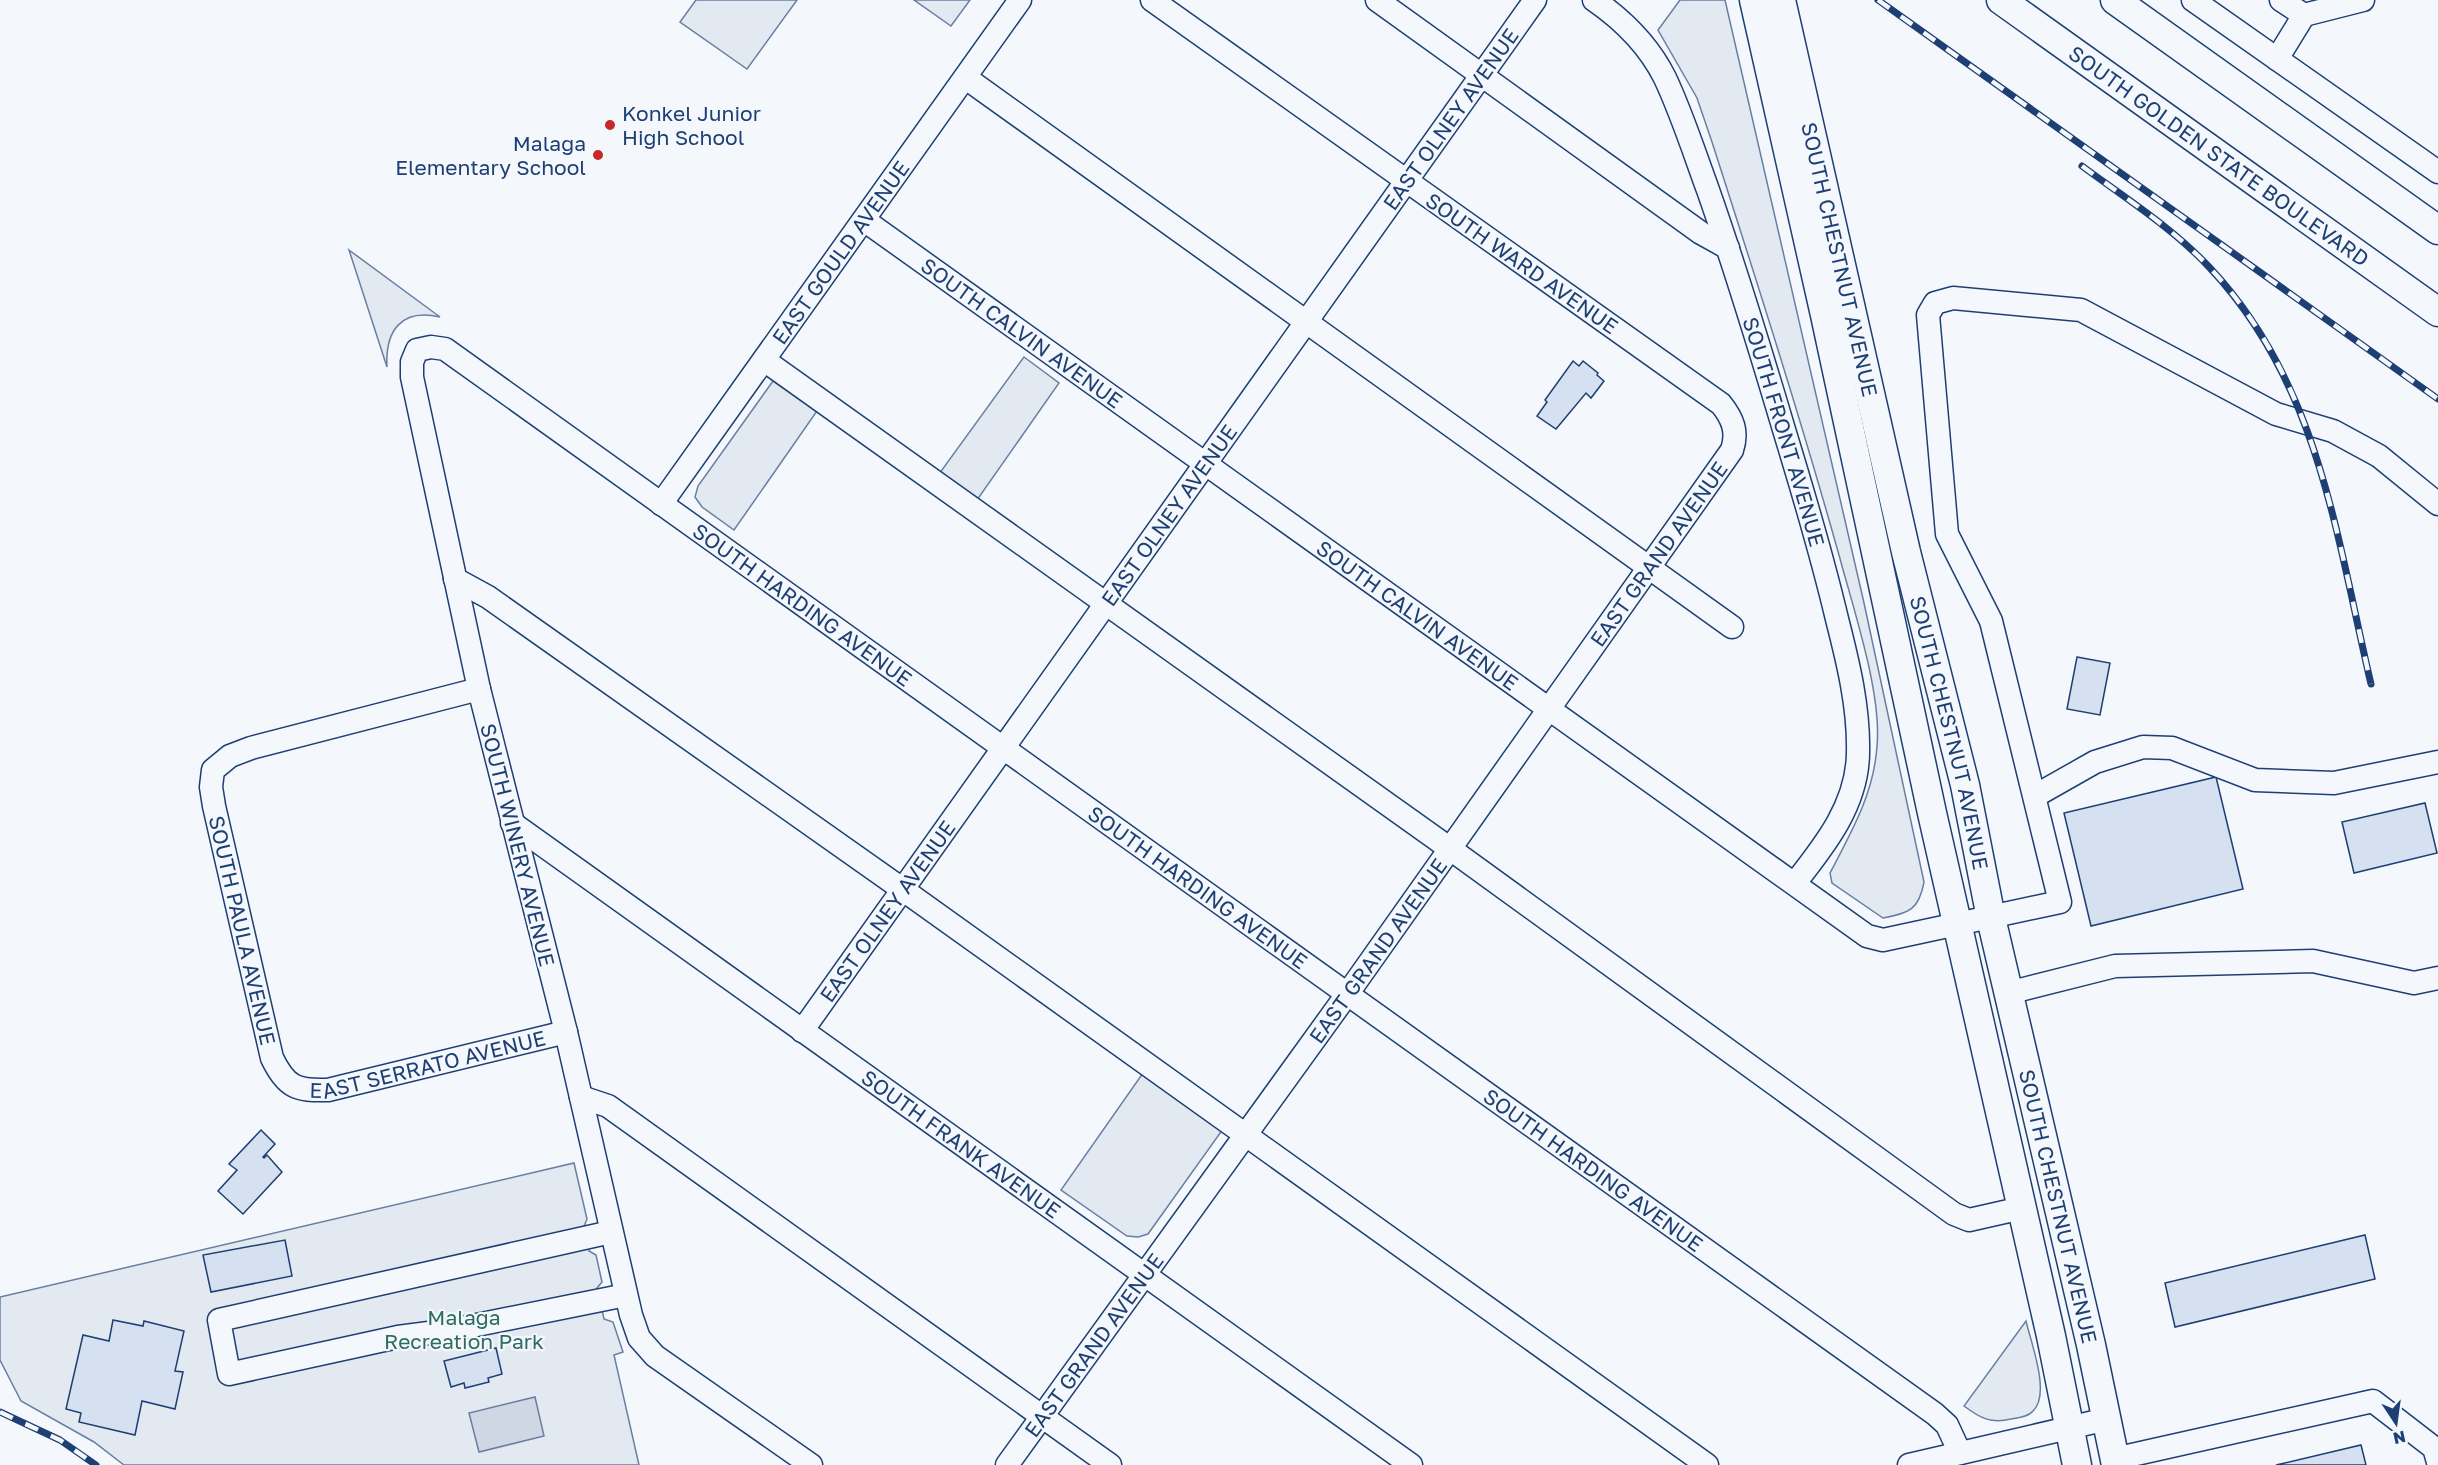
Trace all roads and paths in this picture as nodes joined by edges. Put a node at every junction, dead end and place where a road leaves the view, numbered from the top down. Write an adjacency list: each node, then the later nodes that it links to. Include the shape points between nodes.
1 (1020, 0): 15 (street, EAST GOULD AVENUE)
2 (1152, 0): 17 (street, SOUTH WARD AVENUE)
3 (1377, 0): 14 (street)
4 (1535, 0): 14 (street, EAST OLNEY AVENUE)
5 (1594, 0): 20 (street, SOUTH FRONT AVENUE, via 1643,44 1664,76)
6 (2115, 0): 19 (main road)
7 (2193, 0): 13 (street)
8 (2282, 0): 12 (street)
9 (2363, 0): 12 (street)
10 (2005, 1): 21 (main road, SOUTH GOLDEN STATE BOULEVARD)
11 (1764, 3): 42 (main road, SOUTH CHESTNUT AVENUE, via 1790,40 1906,552 1965,785); 43 (main road, SOUTH CHESTNUT AVENUE, via 1828,326)
12 (2304, 15): 13 (street)
13 (2277, 59): 16 (street)
14 (1482, 75): 17 (street, EAST OLNEY AVENUE); 20 (street, via 1701,233)
15 (966, 78): 18 (street, EAST GOULD AVENUE); 22 (street)
16 (2438, 172)
17 (1406, 180): 22 (street, EAST OLNEY AVENUE); 25 (street, SOUTH WARD AVENUE, via 1721,404)
18 (864, 220): 24 (street, EAST GOULD AVENUE); 26 (street, SOUTH CALVIN AVENUE)
19 (2438, 230)
20 (1728, 248): 40 (street, SOUTH FRONT AVENUE, via 1822,556 1857,715 1855,785 1844,814)
21 (2438, 312)
22 (1307, 322): 26 (street, EAST OLNEY AVENUE); 29 (street)
23 (417, 350): 27 (street, SOUTH HARDING AVENUE, via 445,349); 30 (street, SOUTH WINERY AVENUE, via 412,377)
24 (764, 360): 27 (street, EAST GOULD AVENUE); 31 (street)
25 (1735, 430): 29 (street, EAST GRAND AVENUE, via 1732,450)
26 (1206, 464): 31 (street, EAST OLNEY AVENUE); 34 (street, SOUTH CALVIN AVENUE)
27 (661, 504): 35 (street, SOUTH HARDING AVENUE)
28 (2438, 504): 37 (street, via 2379,456 2333,431 2276,414 2081,310 1953,298 1935,303 1928,315 1947,534 1991,621)
29 (1648, 566): 32 (street); 34 (street, EAST GRAND AVENUE)
30 (455, 579): 33 (street, SOUTH WINERY AVENUE); 41 (street, via 488,597)
31 (1104, 605): 35 (street, EAST OLNEY AVENUE); 39 (street)
32 (1732, 627)
33 (479, 689): 38 (street, SOUTH WINERY AVENUE); 49 (street, SOUTH PAULA AVENUE, via 251,748 230,756 213,770 213,806 272,1058)
34 (1548, 709): 39 (street, EAST GRAND AVENUE); 40 (street, SOUTH CALVIN AVENUE)
35 (1004, 747): 41 (street, EAST OLNEY AVENUE); 45 (street, SOUTH HARDING AVENUE)
36 (2438, 762): 37 (street, via 2334,783 2255,780 2172,748 2143,747 2095,762)
37 (2035, 796): 42 (street, SOUTH CALVIN AVENUE, via 2060,902)
38 (512, 823): 47 (street, SOUTH FRANK AVENUE); 48 (street, SOUTH WINERY AVENUE)
39 (1449, 848): 45 (street, EAST GRAND AVENUE); 52 (street, via 1954,1214 1968,1220)
40 (1795, 883): 43 (street, SOUTH CALVIN AVENUE, via 1868,936 1883,940)
41 (902, 889): 47 (street, EAST OLNEY AVENUE); 51 (street)
42 (1991, 918): 43 (street, SOUTH CALVIN AVENUE); 46 (main road, SOUTH CHESTNUT AVENUE)
43 (1958, 925): 52 (main road, SOUTH CHESTNUT AVENUE)
44 (2438, 978): 46 (street, via 2414,983 2313,961 2115,966)
45 (1348, 993): 51 (street, EAST GRAND AVENUE); 59 (street, SOUTH HARDING AVENUE, via 1935,1414 1947,1425)
46 (2008, 993): 57 (main road, SOUTH CHESTNUT AVENUE)
47 (802, 1031): 54 (street, SOUTH FRANK AVENUE)
48 (566, 1032): 49 (street, EAST SERRATO AVENUE, via 328,1090); 50 (street, SOUTH WINERY AVENUE)
49 (290, 1085)
50 (580, 1096): 53 (street, SOUTH WINERY AVENUE); 56 (street, via 608,1106)
51 (1246, 1134): 54 (street, EAST GRAND AVENUE); 67 (street)
52 (2022, 1208): 58 (main road, SOUTH CHESTNUT AVENUE)
53 (611, 1232): 55 (street, SOUTH WINERY AVENUE); 55 (street, via 219,1320 229,1374)
54 (1145, 1275): 56 (street, EAST GRAND AVENUE); 66 (street, SOUTH FRANK AVENUE)
55 (626, 1295): 63 (street, SOUTH WINERY AVENUE, via 639,1338 656,1356)
56 (1041, 1416): 64 (street, EAST GRAND AVENUE); 65 (street)
57 (2107, 1419): 58 (street); 61 (main road, SOUTH CHESTNUT AVENUE)
58 (2070, 1427): 59 (street); 69 (main road, SOUTH CHESTNUT AVENUE)
59 (1960, 1452): 68 (street)
60 (2160, 1457): 61 (street); 62 (street, via 2373,1401 2434,1448)
61 (2115, 1462)
62 (2438, 1462)
63 (811, 1465)
64 (1007, 1465)
65 (1110, 1465)
66 (1411, 1465)
67 (1707, 1465)
68 (1909, 1465)
69 (2077, 1465)

